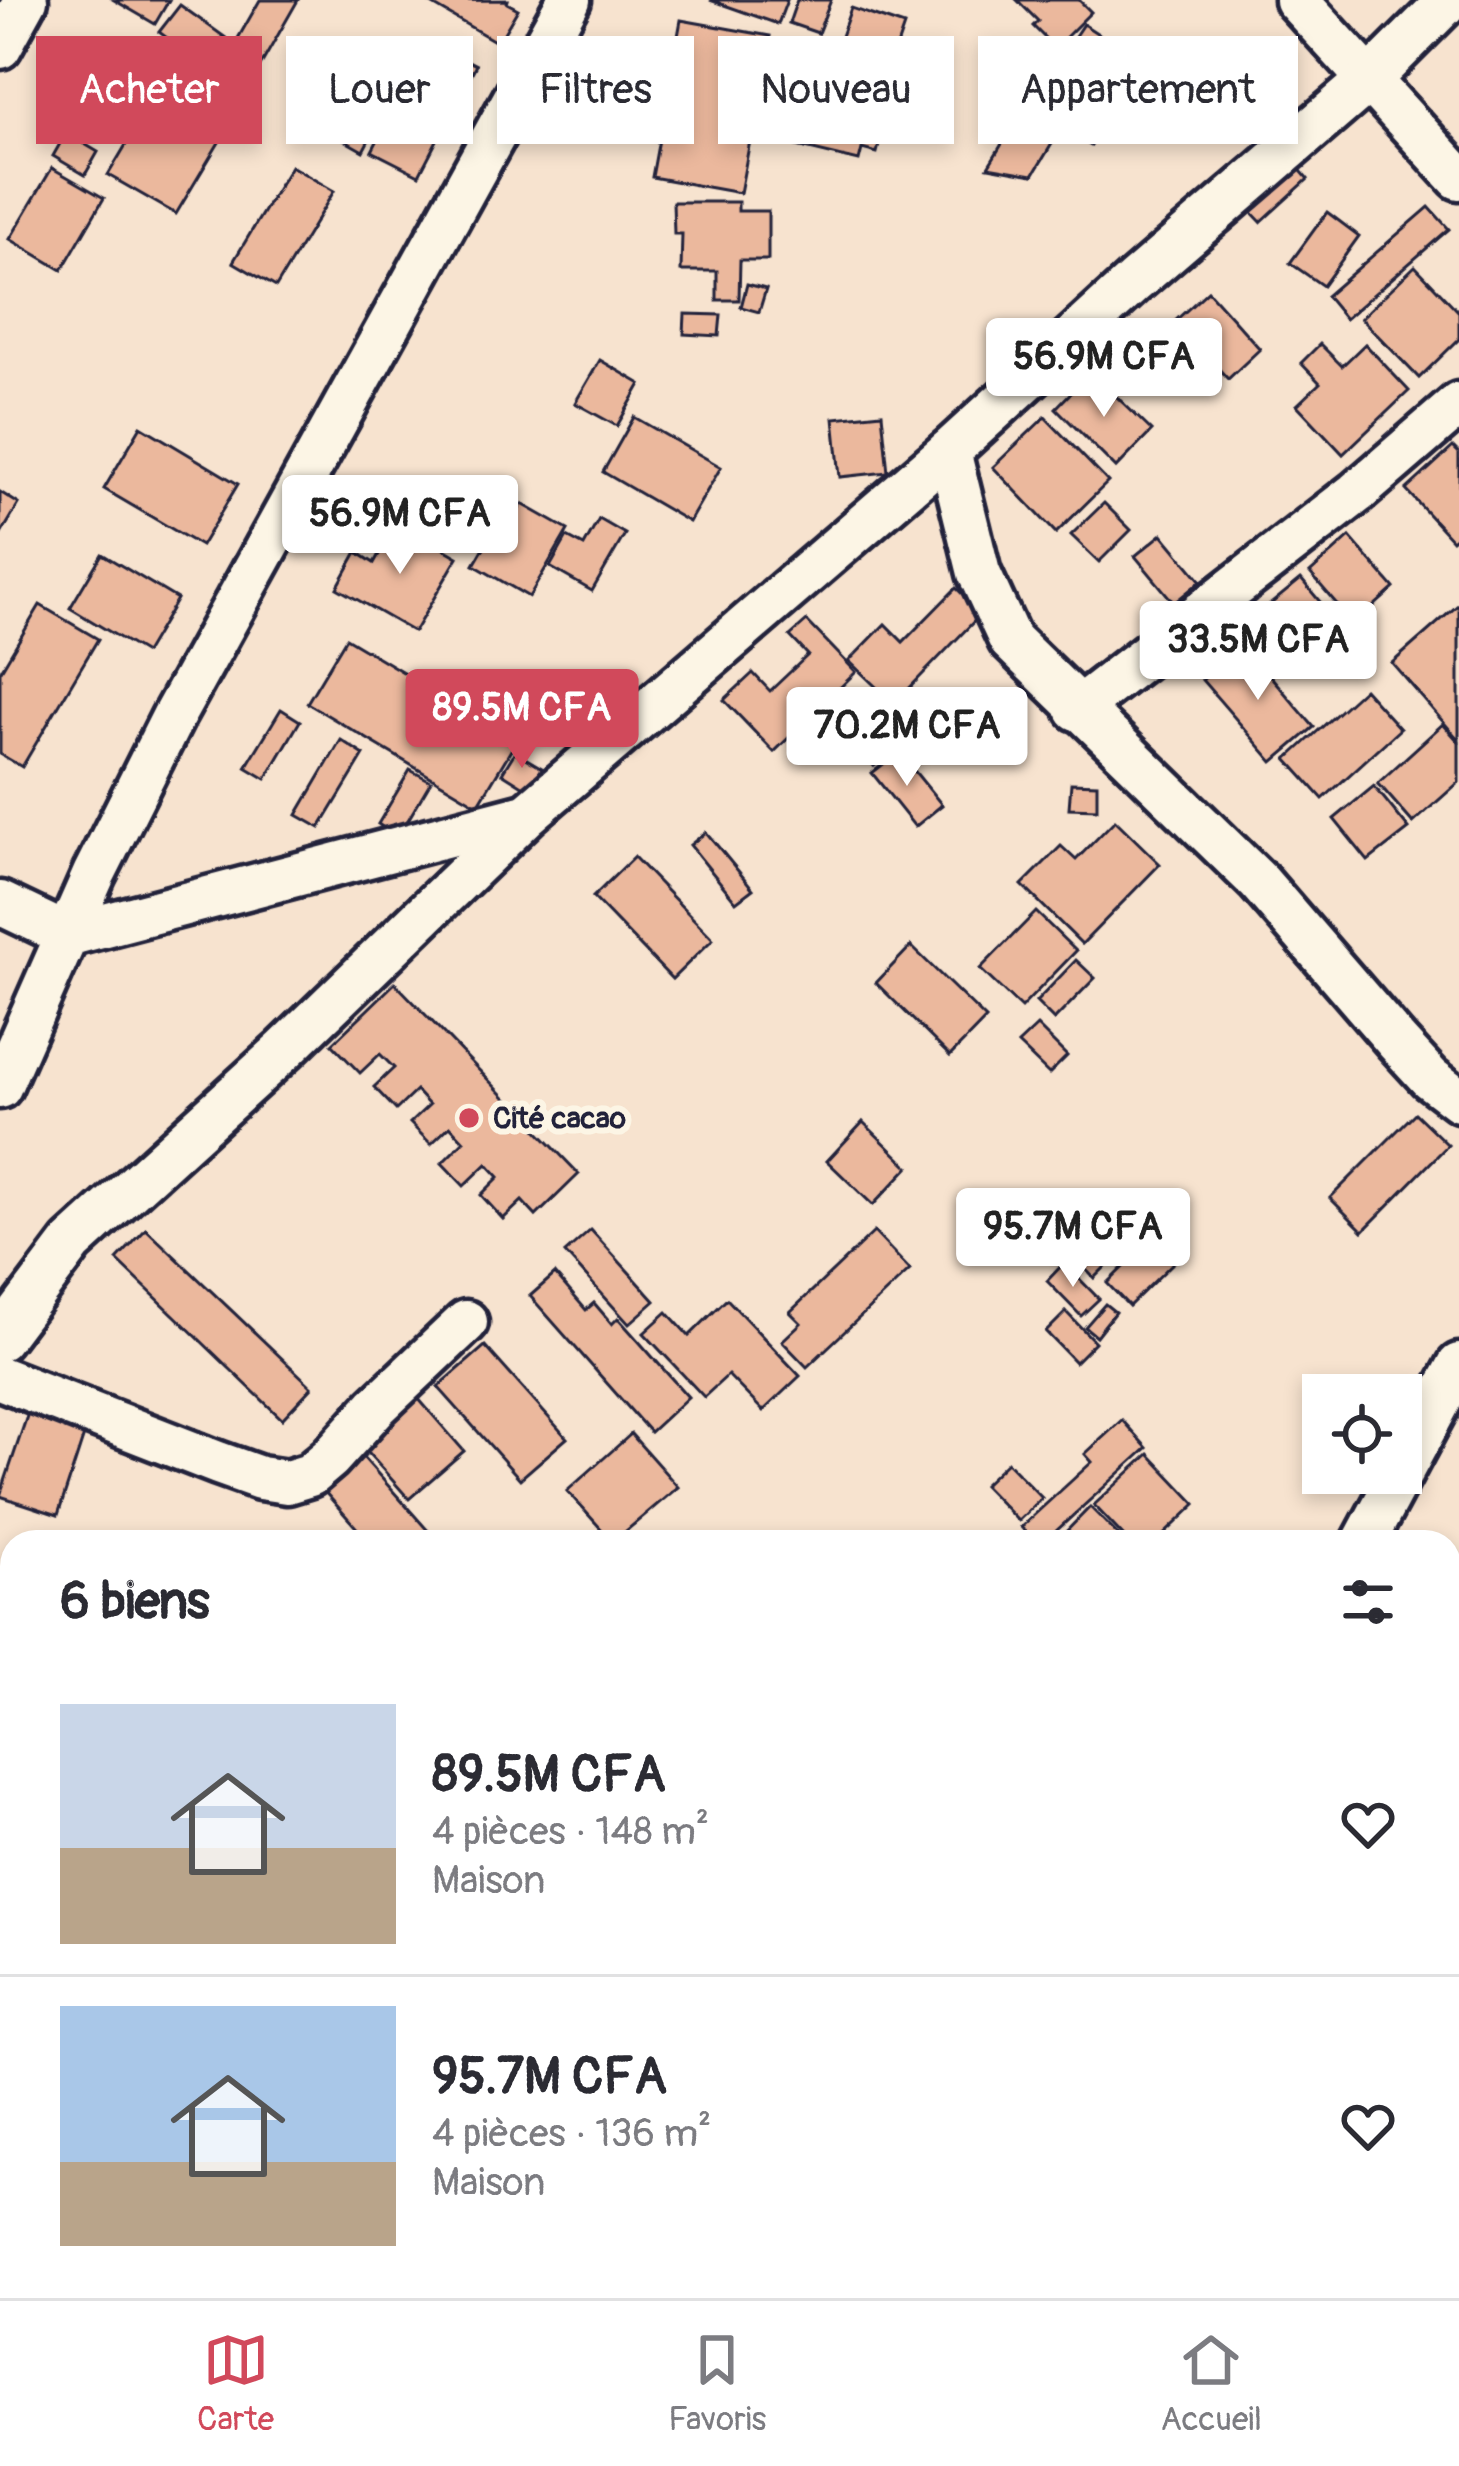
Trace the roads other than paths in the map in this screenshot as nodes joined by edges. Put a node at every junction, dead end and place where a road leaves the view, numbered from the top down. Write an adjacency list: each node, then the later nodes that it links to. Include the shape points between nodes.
1 (26, 0): 5 (street)
2 (569, 0): 13 (street, via 173,717)
3 (1297, 0): 6 (street)
4 (1449, 0): 6 (street)
5 (0, 46)
6 (1370, 79): 7 (street); 9 (street)
7 (1459, 178)
8 (1459, 404): 10 (street)
9 (949, 452): 10 (street, via 979,573 1010,640); 11 (street)
10 (1077, 709): 15 (street, via 1259,882 1396,1042)
11 (528, 814): 13 (street); 17 (street, via 72,1243)
12 (0, 903): 13 (street)
13 (67, 934): 14 (street)
14 (0, 1087)
15 (1459, 1100)
16 (466, 1322): 19 (street, via 310,1475 287,1482)
17 (0, 1339)
18 (1459, 1365): 20 (street)
19 (0, 1378)
20 (1370, 1530)

